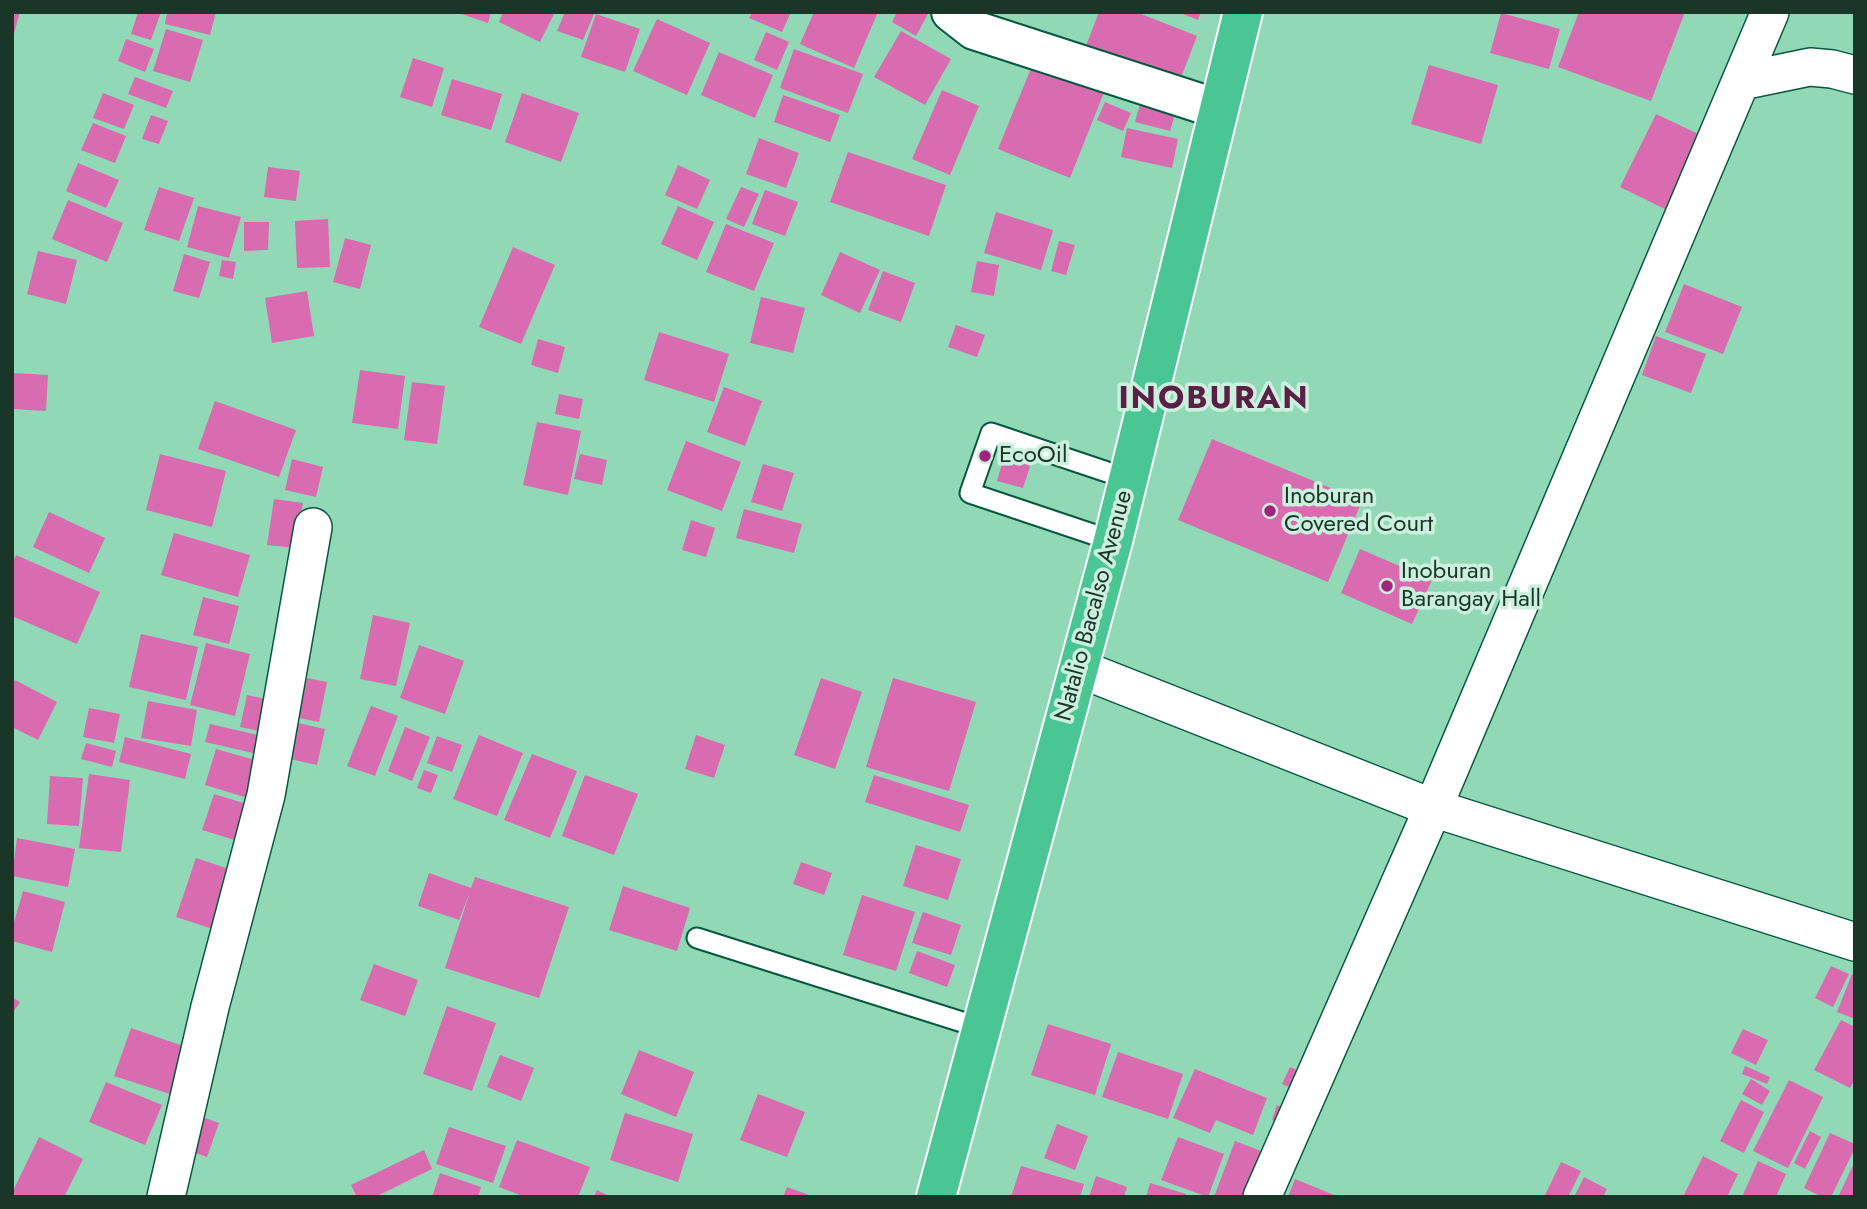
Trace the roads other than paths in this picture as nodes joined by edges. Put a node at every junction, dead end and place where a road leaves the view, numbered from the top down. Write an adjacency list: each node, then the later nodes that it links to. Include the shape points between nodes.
1 (951, 12): 6 (street, via 974,30)
2 (1243, 12): 6 (highway, Natalio Bacalso Avenue)
3 (1770, 12): 5 (street)
4 (1855, 75): 5 (street, via 1810,67)
5 (1742, 81): 11 (street)
6 (1218, 109): 7 (highway, Natalio Bacalso Avenue)
7 (1128, 480): 9 (highway, Natalio Bacalso Avenue); 9 (lane, via 991,433 970,493)
8 (313, 527): 15 (street, via 266,794)
9 (1113, 541): 10 (highway, Natalio Bacalso Avenue)
10 (1078, 668): 11 (street); 14 (highway, Natalio Bacalso Avenue)
11 (1433, 808): 13 (street); 17 (street)
12 (697, 937): 14 (lane)
13 (1855, 942)
14 (981, 1028): 16 (highway, Natalio Bacalso Avenue)
15 (166, 1197)
16 (936, 1197)
17 (1262, 1197)

